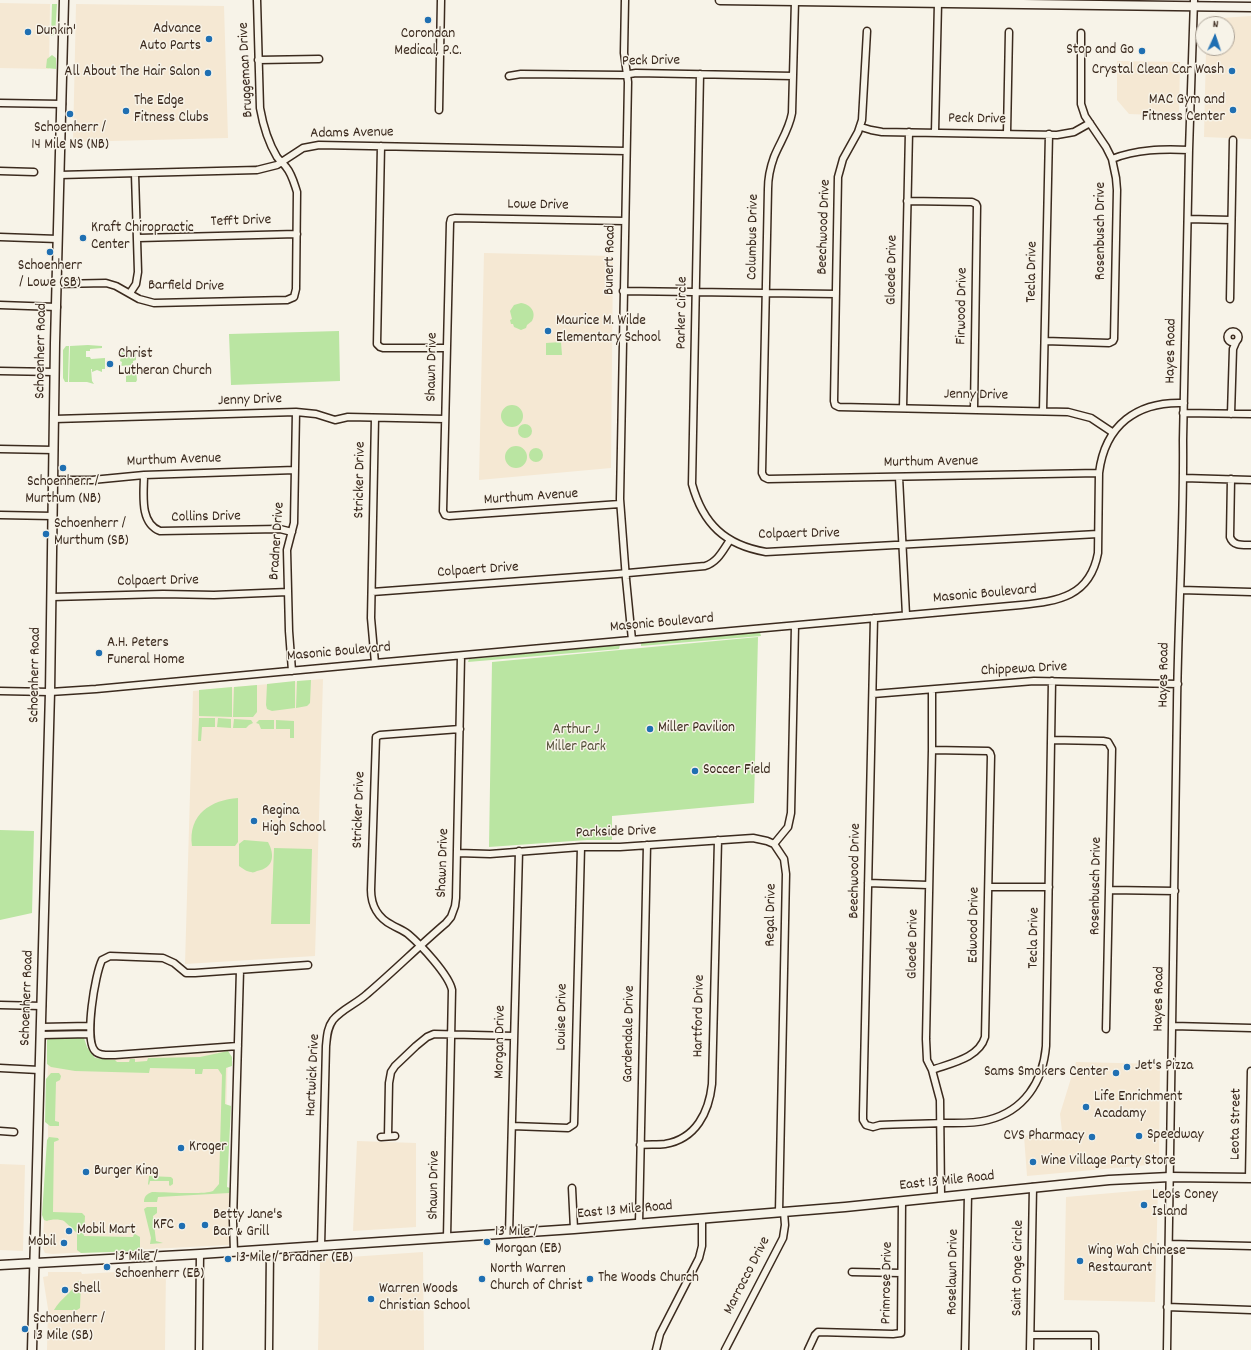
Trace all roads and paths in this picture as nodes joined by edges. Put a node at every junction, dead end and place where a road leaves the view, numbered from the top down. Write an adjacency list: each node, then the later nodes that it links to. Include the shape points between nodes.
1 (64, 0): 23 (main road, Schoenherr Road)
2 (257, 0): 17 (street, Bruggeman Drive)
3 (441, 0): 24 (street)
4 (625, 0): 18 (street, Bunert Road, via 624,54)
5 (720, 0): 6 (main road)
6 (726, 0): 8 (main road)
7 (804, 0): 8 (main road); 9 (main road)
8 (795, 1): 21 (street, Columbus Drive)
9 (938, 2): 10 (main road); 28 (street)
10 (1012, 2): 11 (main road)
11 (1194, 3): 12 (main road); 33 (street, Hayes Road)
12 (1251, 7)
13 (866, 31): 26 (street, Beechwood Drive, via 864,113)
14 (1009, 32): 29 (street)
15 (1081, 33): 25 (street, Rosenbusch Drive, via 1081,104 1083,113)
16 (319, 59): 17 (street)
17 (258, 60): 36 (street, Bruggeman Drive, via 262,119 268,140)
18 (627, 74): 19 (street, Peck Drive); 20 (street, Peck Drive); 34 (street, Bunert Road)
19 (700, 74): 21 (street, Peck Drive); 52 (street, Parker Circle)
20 (509, 76)
21 (793, 76): 54 (street, Columbus Drive, via 790,122 768,177)
22 (0, 103): 23 (street)
23 (62, 104): 40 (main road, Schoenherr Road)
24 (439, 110)
25 (1090, 123): 30 (street, Peck Drive, via 1074,132); 35 (street, Rosenbusch Drive)
26 (860, 127): 27 (street, Peck Drive, via 882,132); 55 (street, Beechwood Drive, via 843,159 838,177)
27 (909, 132): 28 (street, Peck Drive); 41 (street, Gloede Drive)
28 (935, 132): 29 (street, Peck Drive)
29 (1007, 134): 30 (street, Peck Drive)
30 (1049, 134): 60 (street, Tecla Drive)
31 (1233, 140): 44 (street)
32 (381, 146): 34 (street, Adams Avenue); 36 (street, Adams Avenue, via 312,146 303,148); 62 (street, via 378,346)
33 (1189, 150): 35 (street, via 1151,150 1129,153); 43 (street, Hayes Road)
34 (626, 151): 45 (street, Bunert Road)
35 (1112, 159): 60 (street, Rosenbusch Drive, via 1117,190 1113,341)
36 (281, 162): 39 (street, Adams Avenue, via 257,170); 46 (street, Bruggeman Drive, via 293,179 297,192)
37 (0, 171): 38 (street)
38 (34, 172)
39 (135, 174): 40 (street, Adams Avenue); 48 (street)
40 (59, 175): 49 (main road, Schoenherr Road)
41 (907, 201): 67 (street, Gloede Drive); 68 (street, Firwood Drive, via 976,204)
42 (451, 219): 45 (street, Lowe Drive); 62 (street, Shawn Drive)
43 (1188, 219): 44 (street); 65 (street, Hayes Road)
44 (1231, 220): 57 (street)
45 (625, 221): 51 (street, Bunert Road)
46 (297, 234): 48 (street, Tefft Drive); 56 (street, Bruggeman Drive)
47 (0, 237): 49 (street)
48 (138, 238): 53 (street, via 138,278)
49 (58, 239): 50 (main road, Schoenherr Road)
50 (57, 284): 53 (street, Barfield Drive, via 106,283); 59 (main road, Schoenherr Road)
51 (623, 291): 52 (street); 89 (street, Bunert Road)
52 (696, 292): 54 (street); 95 (street, Parker Circle, via 692,484 707,518)
53 (130, 293): 56 (street, Barfield Drive, via 139,299 154,303 287,300)
54 (766, 293): 55 (street); 83 (street, Columbus Drive, via 762,473)
55 (836, 294): 66 (street, Beechwood Drive)
56 (294, 297)
57 (1230, 299)
58 (0, 305): 59 (street)
59 (57, 306): 64 (main road, Schoenherr Road)
60 (1045, 341): 69 (street, Tecla Drive)
61 (1232, 341): 72 (street)
62 (446, 348): 76 (street, Shawn Drive)
63 (0, 371): 64 (street)
64 (55, 372): 74 (main road, Schoenherr Road)
65 (1184, 403): 71 (street, Hayes Road); 77 (street, Masonic Boulevard, via 1164,403 1143,409)
66 (835, 405): 67 (street, Jenny Drive)
67 (903, 408): 68 (street, Jenny Drive)
68 (974, 409): 69 (street, Jenny Drive)
69 (1043, 411): 77 (street, Jenny Drive, via 1082,415 1102,424)
70 (296, 412): 74 (street, Jenny Drive); 75 (street, Jenny Drive, via 316,414 335,420 348,417); 80 (street, Bradner Drive)
71 (1183, 413): 72 (street); 85 (street, Hayes Road)
72 (1231, 414): 73 (street)
73 (1251, 414)
74 (54, 418): 79 (main road, Schoenherr Road)
75 (375, 418): 76 (street, Jenny Drive); 101 (street, Stricker Drive)
76 (445, 419): 91 (street, Shawn Drive)
77 (1112, 432): 81 (street, Masonic Boulevard, via 1102,453)
78 (0, 449): 79 (street)
79 (54, 450): 86 (main road, Schoenherr Road)
80 (295, 470): 82 (street, Murthum Avenue); 93 (street, Bradner Drive)
81 (1099, 473): 84 (street, Murthum Avenue); 94 (street, Masonic Boulevard)
82 (144, 475): 86 (street, Murthum Avenue, via 92,480); 93 (street, Collins Drive, via 146,519 151,527 160,531 280,529)
83 (764, 477): 84 (street, Murthum Avenue)
84 (899, 477): 96 (street)
85 (1184, 478): 87 (street); 99 (street, Hayes Road)
86 (54, 480): 92 (main road, Schoenherr Road)
87 (1231, 480): 88 (street); 97 (street, via 1230,537 1236,544)
88 (1251, 480)
89 (620, 504): 91 (street, Murthum Avenue); 98 (street, Bunert Road)
90 (0, 515): 92 (street)
91 (445, 515)
92 (53, 516): 103 (main road, Schoenherr Road)
93 (292, 532): 100 (street, Bradner Drive, via 287,550)
94 (1098, 534): 96 (street, Colpaert Drive); 104 (street, Masonic Boulevard, via 1097,559 1092,573 1080,587 1064,598)
95 (730, 540): 96 (street, Colpaert Drive, via 766,552); 98 (street, Colpaert Drive, via 712,564)
96 (902, 544): 104 (street)
97 (1251, 545)
98 (625, 573): 101 (street, Colpaert Drive); 107 (street, Bunert Road)
99 (1181, 590): 102 (street); 112 (street, Hayes Road)
100 (288, 592): 103 (street, Colpaert Drive); 110 (street, Bradner Drive)
101 (372, 592): 109 (street, Stricker Drive)
102 (1251, 592)
103 (52, 597): 115 (main road, Schoenherr Road)
104 (906, 615): 105 (street, Masonic Boulevard)
105 (874, 618): 106 (street, Masonic Boulevard); 116 (street, Beechwood Drive)
106 (794, 626): 107 (street, Masonic Boulevard); 121 (street, via 791,813 788,827)
107 (632, 640): 108 (street, Masonic Boulevard)
108 (461, 656): 109 (street, Masonic Boulevard); 117 (street, Shawn Drive)
109 (375, 663): 110 (street, Masonic Boulevard)
110 (292, 671): 115 (street, Masonic Boulevard)
111 (1052, 680): 112 (street, Chippewa Drive); 113 (street, Chippewa Drive); 118 (street, Tecla Drive)
112 (1178, 684): 131 (street, Hayes Road)
113 (932, 690): 116 (street, Chippewa Drive); 119 (street, Gloede Drive)
114 (0, 691): 115 (street, Masonic Boulevard)
115 (50, 692): 136 (main road, Schoenherr Road)
116 (873, 694): 126 (street, Beechwood Drive)
117 (460, 729): 125 (street, Shawn Drive); 132 (street, Stricker Drive, via 376,737 372,899 375,909 385,922 408,934)
118 (1052, 740): 129 (street, Tecla Drive); 130 (street, Rosenbusch Drive, via 1103,741 1112,749)
119 (932, 750): 127 (street, Gloede Drive); 128 (street, Edwood Drive, via 990,753)
120 (718, 840): 121 (street, Parkside Drive, via 753,838); 122 (street, Parkside Drive); 158 (street, Hartford Drive, via 710,1099 700,1122 684,1136 664,1144)
121 (774, 844): 166 (street, Regal Drive, via 784,859 786,874)
122 (647, 845): 123 (street, Parkside Drive); 158 (street, Gardendale Drive)
123 (581, 847): 124 (street, Parkside Drive); 152 (street, Louise Drive, via 574,1124 568,1128)
124 (519, 851): 125 (street, Parkside Drive, via 490,854); 144 (street, Morgan Drive)
125 (458, 853): 132 (street, Shawn Drive, via 454,912)
126 (868, 883): 127 (street); 151 (street, Beechwood Drive)
127 (928, 885): 148 (street, Gloede Drive, via 926,1039 927,1060)
128 (989, 887): 129 (street); 148 (street, Edwood Drive, via 986,1027 983,1042 977,1051 970,1055)
129 (1049, 887): 150 (street, Tecla Drive, via 1046,1046 1038,1079 1031,1092 1008,1112 987,1121)
130 (1110, 890): 131 (street); 140 (street, Rosenbusch Drive)
131 (1175, 891): 138 (street, Hayes Road)
132 (420, 946): 143 (street, Shawn Drive, via 451,983); 173 (street, Hartwick Drive, via 366,995 341,1012 329,1027 326,1046)
133 (308, 965): 134 (street)
134 (240, 970): 137 (street, via 186,973 163,958 110,956 102,960 99,966); 145 (street)
135 (0, 1005): 136 (street)
136 (42, 1006): 141 (main road, Schoenherr Road)
137 (90, 1026): 141 (street); 142 (street)
138 (1172, 1026): 139 (street); 159 (street, Hayes Road)
139 (1251, 1028)
140 (1106, 1029)
141 (41, 1031): 142 (street); 147 (main road, Schoenherr Road)
142 (90, 1034): 145 (street, via 92,1047 100,1054)
143 (452, 1034): 144 (street); 155 (street, via 430,1035 391,1072); 171 (street, Shawn Drive)
144 (514, 1036): 152 (street, Morgan Drive)
145 (238, 1046): 176 (street)
146 (0, 1068): 147 (street)
147 (39, 1070): 178 (main road, Schoenherr Road)
148 (932, 1070): 150 (street, Gloede Drive, via 939,1092)
149 (1251, 1071): 160 (street, Leota Street)
150 (941, 1123): 151 (street, Tecla Drive, via 873,1127); 164 (street, Gloede Drive)
151 (864, 1124)
152 (512, 1126): 170 (street, Morgan Drive)
153 (0, 1131): 154 (street)
154 (14, 1132)
155 (388, 1136): 156 (street); 157 (street)
156 (395, 1136)
157 (381, 1137)
158 (640, 1145): 168 (street, Gardendale Drive)
159 (1170, 1177): 160 (main road, East 13 Mile Road); 161 (main road, East 13 Mile Road); 172 (street, Hayes Road)
160 (1250, 1178)
161 (1033, 1187): 163 (main road, East 13 Mile Road); 184 (street, Saint Onge Circle)
162 (572, 1188): 169 (street)
163 (968, 1194): 164 (main road, East 13 Mile Road); 191 (street, Roselawn Drive)
164 (941, 1196): 165 (main road, East 13 Mile Road)
165 (902, 1201): 166 (main road, East 13 Mile Road); 181 (street, Primrose Drive)
166 (782, 1212): 167 (main road, East 13 Mile Road); 189 (street, Marrocco Drive, via 785,1225 783,1238)
167 (702, 1219): 168 (main road, East 13 Mile Road); 188 (street, via 702,1246 699,1258 660,1334)
168 (639, 1224): 169 (main road, East 13 Mile Road)
169 (574, 1229): 170 (main road, East 13 Mile Road)
170 (509, 1234): 171 (main road, East 13 Mile Road)
171 (447, 1238): 173 (main road, East 13 Mile Road)
172 (1169, 1244): 174 (street); 182 (street, Hayes Road)
173 (321, 1246): 175 (main road, East 13 Mile Road)
174 (1251, 1246)
175 (270, 1250): 176 (main road, East 13 Mile Road); 187 (street)
176 (234, 1252): 177 (main road, East 13 Mile Road)
177 (200, 1254): 178 (main road, East 13 Mile Road); 186 (street)
178 (34, 1264): 179 (main road, East 13 Mile Road); 185 (main road, Schoenherr Road)
179 (0, 1265)
180 (852, 1272): 181 (street)
181 (901, 1273): 190 (street, Primrose Drive, via 901,1333 818,1332)
182 (1168, 1307): 183 (street); 194 (street, Hayes Road)
183 (1251, 1310)
184 (1031, 1335): 192 (street, Saint Onge Circle); 193 (street, via 1095,1335)
185 (32, 1350)
186 (199, 1350)
187 (269, 1350)
188 (656, 1350)
189 (725, 1350)
190 (808, 1350)
191 (965, 1350)
192 (1030, 1350)
193 (1095, 1350)
194 (1166, 1350)

